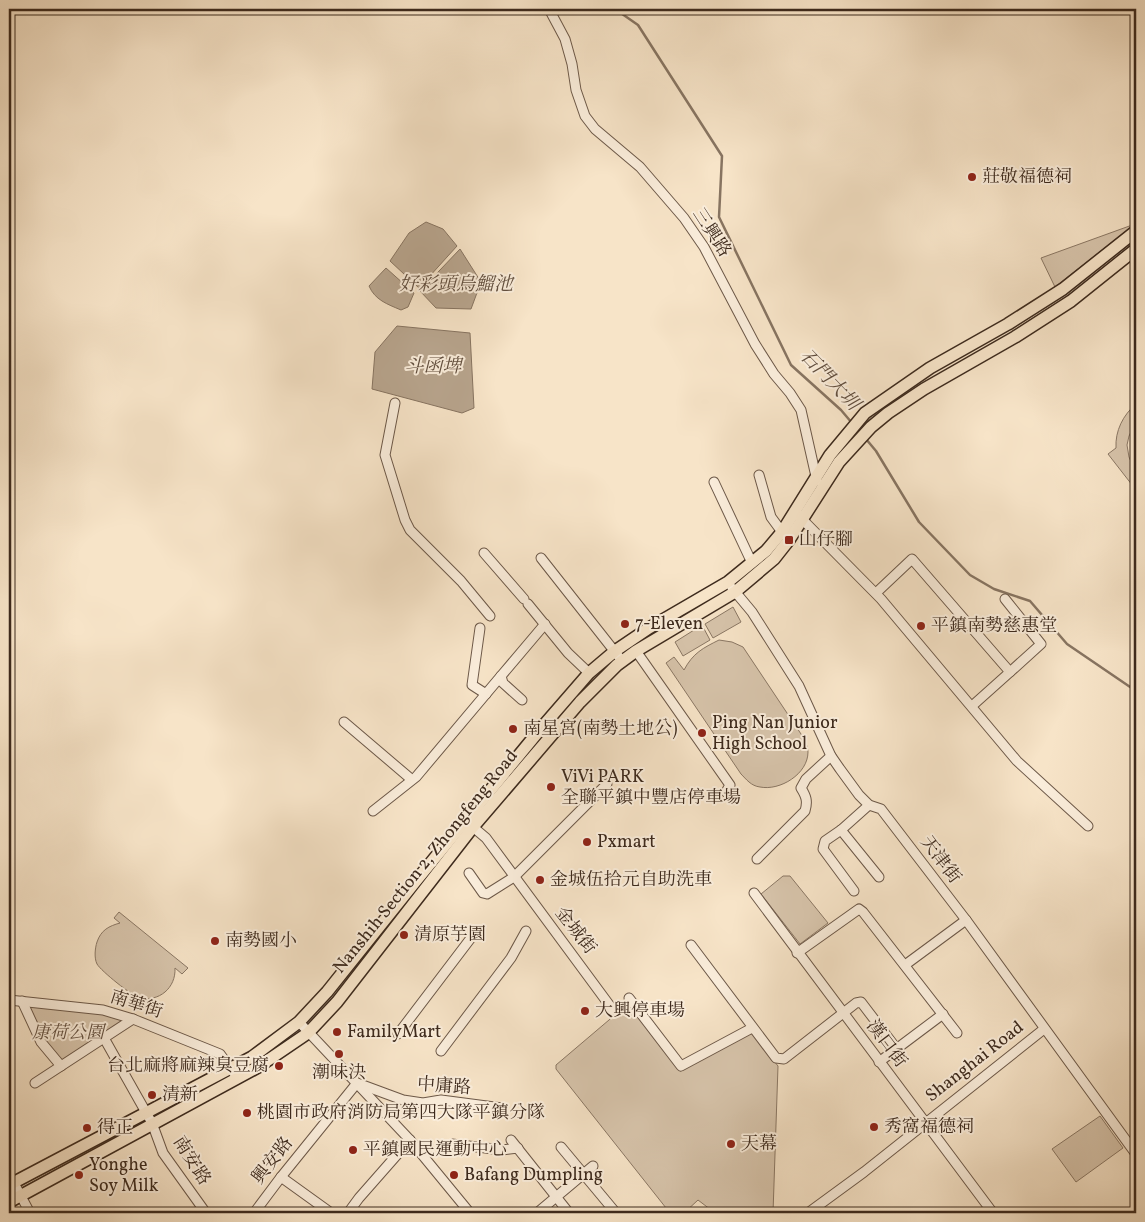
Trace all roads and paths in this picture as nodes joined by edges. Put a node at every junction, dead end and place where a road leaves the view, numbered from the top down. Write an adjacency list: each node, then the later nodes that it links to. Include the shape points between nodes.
1 (549, 9): 6 (street, 三興路, via 565,40 585,116 595,129 640,167 704,247 755,344 801,410)
2 (1136, 231): 6 (main road, Nanshih Section 2, Zhongfeng Road, via 1063,289 904,385 855,423)
3 (1136, 249): 8 (main road, Nanshih Section 2, Zhongfeng Road, via 1071,301 888,413 839,462)
4 (395, 403): 17 (street, via 384,455 405,520 410,530 461,581)
5 (759, 475): 10 (street, via 771,517)
6 (816, 477): 8 (street, 三興路); 9 (main road, Nanshih Section 2, Zhongfeng Road)
7 (714, 482): 13 (street)
8 (820, 493): 9 (main road, Nanshih Section 2, Zhongfeng Road)
9 (799, 515): 10 (main road, Nanshih Section 2, Zhongfeng Road); 14 (main road, Nanshih Section 2, Zhongfeng Road, via 774,559); 15 (street)
10 (782, 532): 13 (main road, Nanshih Section 2, Zhongfeng Road)
11 (484, 553): 18 (street)
12 (542, 558): 20 (street)
13 (752, 563): 14 (main road, Nanshih Section 2, Zhongfeng Road)
14 (732, 587): 20 (main road, Nanshih Section 2, Zhongfeng Road, via 649,628); 21 (main road, Nanshih Section 2, Zhongfeng Road); 30 (street, 天津街, via 752,612 799,686)
15 (876, 594): 23 (street, via 912,560); 28 (street)
16 (1005, 599): 23 (street, via 1041,644)
17 (490, 616)
18 (545, 624): 24 (street, via 568,654); 25 (street)
19 (480, 628): 26 (street, via 472,685)
20 (615, 651): 22 (street); 24 (main road, Nanshih Section 2, Zhongfeng Road)
21 (636, 651): 22 (main road, Nanshih Section 2, Zhongfeng Road); 33 (street, via 730,785)
22 (622, 661): 37 (main road, Nanshih Section 2, Zhongfeng Road, via 580,702)
23 (1010, 672): 28 (street)
24 (589, 673): 58 (main road, Nanshih Section 2, Zhongfeng Road)
25 (501, 676): 26 (street); 27 (street, via 503,683)
26 (486, 694): 31 (street)
27 (522, 700)
28 (972, 706): 36 (street, via 1017,761)
29 (344, 722): 31 (street)
30 (831, 756): 34 (street, 天津街); 39 (street, via 806,778 801,788 807,797 805,811)
31 (411, 780): 35 (street)
32 (607, 784): 41 (street)
33 (726, 792)
34 (869, 805): 38 (street); 45 (street, 天津街, via 881,809)
35 (373, 811)
36 (1088, 826)
37 (473, 827): 41 (street, 金城街, via 486,838); 61 (main road, Nanshih Section 2, Zhongfeng Road, via 337,1002)
38 (841, 830): 42 (street); 43 (street, via 825,841 823,849)
39 (757, 858)
40 (469, 873): 41 (street, via 487,894)
41 (514, 876): 54 (street, 金城街)
42 (879, 877)
43 (854, 891)
44 (754, 893): 49 (street, 漢口街)
45 (966, 920): 50 (street); 60 (street, 天津街)
46 (477, 930): 63 (street)
47 (526, 931): 66 (street, via 511,958)
48 (690, 945): 59 (street)
49 (797, 952): 50 (street, via 859,909); 55 (street, 漢口街)
50 (905, 965): 56 (street)
51 (629, 998): 59 (street, via 681,1066)
52 (9, 1000): 53 (street, 南華街)
53 (22, 1001): 57 (street, 南華街, via 103,1010); 68 (street, via 41,1042)
54 (613, 1010)
55 (842, 1013): 59 (street, via 784,1059 776,1058); 65 (street, via 862,1002); 67 (street, 漢口街)
56 (943, 1014): 62 (street); 65 (street)
57 (133, 1018): 64 (street); 69 (street, 南華街, via 220,1054)
58 (299, 1022): 61 (street); 69 (main road, Nanshih Section 2, Zhongfeng Road)
59 (752, 1028)
60 (1044, 1029): 74 (street, Shanghai Road); 80 (street, 天津街)
61 (308, 1033): 69 (main road, Nanshih Section 2, Zhongfeng Road, via 258,1068); 71 (street)
62 (957, 1033)
63 (398, 1034)
64 (104, 1038): 68 (street); 73 (street, 南安路)
65 (896, 1048): 67 (street)
66 (441, 1051)
67 (879, 1062): 74 (street, 漢口街)
68 (61, 1066): 70 (street)
69 (234, 1074): 73 (main road, Nanshih Section 2, Zhongfeng Road)
70 (35, 1082)
71 (357, 1083): 72 (street, 中庸路, via 403,1100 423,1103 441,1100); 75 (street); 83 (street, 興安路)
72 (502, 1108)
73 (149, 1119): 84 (main road, Nanshih Section 2, Zhongfeng Road); 85 (main road, Nanshih Section 2, Zhongfeng Road); 89 (street, 南安路, via 164,1153)
74 (924, 1123): 97 (street, Shanghai Road); 98 (street, 漢口街)
75 (410, 1140): 92 (street); 93 (street)
76 (510, 1140): 79 (street)
77 (452, 1144): 79 (street, via 502,1150)
78 (562, 1147): 82 (street)
79 (518, 1148): 86 (street)
80 (1136, 1154)
81 (593, 1166): 82 (street)
82 (584, 1174): 86 (street); 96 (street)
83 (281, 1177): 90 (street, 興安路); 91 (street)
84 (11, 1184): 85 (street)
85 (20, 1196): 87 (main road, Nanshih Section 2, Zhongfeng Road); 88 (street)
86 (556, 1198): 94 (street); 95 (street)
87 (9, 1202)
88 (30, 1213)
89 (206, 1213)
90 (254, 1213)
91 (331, 1213)
92 (348, 1213)
93 (470, 1213)
94 (537, 1213)
95 (569, 1213)
96 (616, 1213)
97 (808, 1213)
98 (993, 1213)

